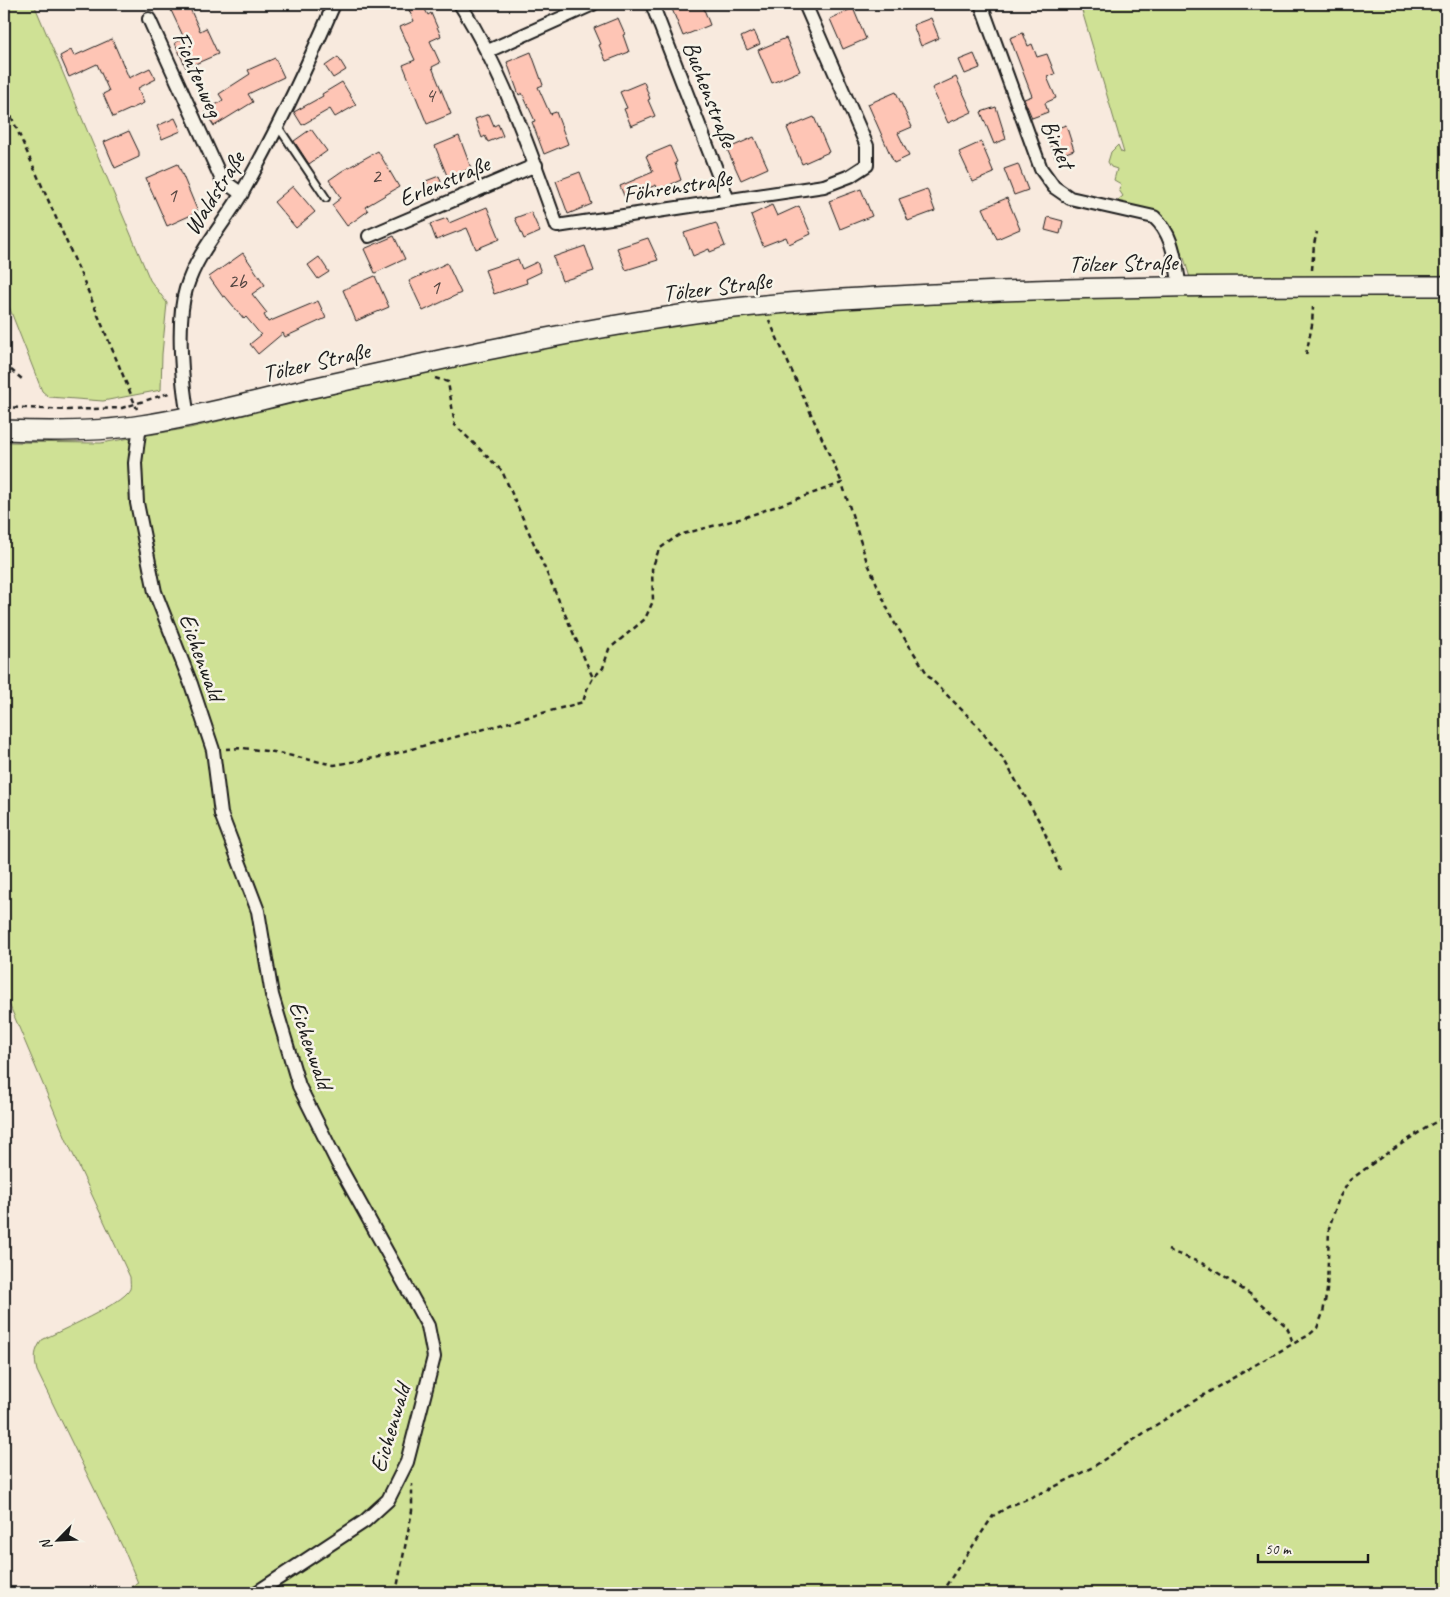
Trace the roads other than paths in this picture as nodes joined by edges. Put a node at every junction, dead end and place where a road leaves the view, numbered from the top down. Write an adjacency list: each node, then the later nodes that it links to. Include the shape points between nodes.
1 (334, 4): 9 (street, Waldstraße)
2 (460, 4): 8 (street, Föhrenstraße)
3 (593, 4): 8 (street)
4 (652, 4): 13 (street, Buchenstraße)
5 (805, 4): 13 (street, Föhrenstraße, via 868,146 867,165 824,186)
6 (981, 4): 16 (street, Birket, via 1041,169 1054,187 1070,198 1154,217 1164,226 1170,241)
7 (149, 19): 11 (street, Fichtenweg, via 222,180)
8 (488, 51): 10 (street, Föhrenstraße)
9 (277, 125): 11 (street, Waldstraße); 12 (lane)
10 (536, 165): 13 (street, Föhrenstraße, via 557,226); 14 (street, Erlenstraße)
11 (242, 194): 17 (street, Waldstraße, via 202,251 186,289 182,310 182,357)
12 (326, 198)
13 (728, 200)
14 (369, 236)
15 (1446, 286): 16 (main road, Tölzer Straße)
16 (1180, 287): 17 (main road, Tölzer Straße, via 1034,289 880,297 703,312 492,348)
17 (188, 417): 18 (main road, Tölzer Straße)
18 (140, 425): 19 (main road, Tölzer Straße, via 44,432); 20 (street, Eichenwald, via 134,463 137,503 155,592 213,750 220,814 258,911 272,995 299,1086 337,1162 428,1326 434,1357 407,1462 388,1500 365,1521)
19 (4, 430)
20 (256, 1593)

